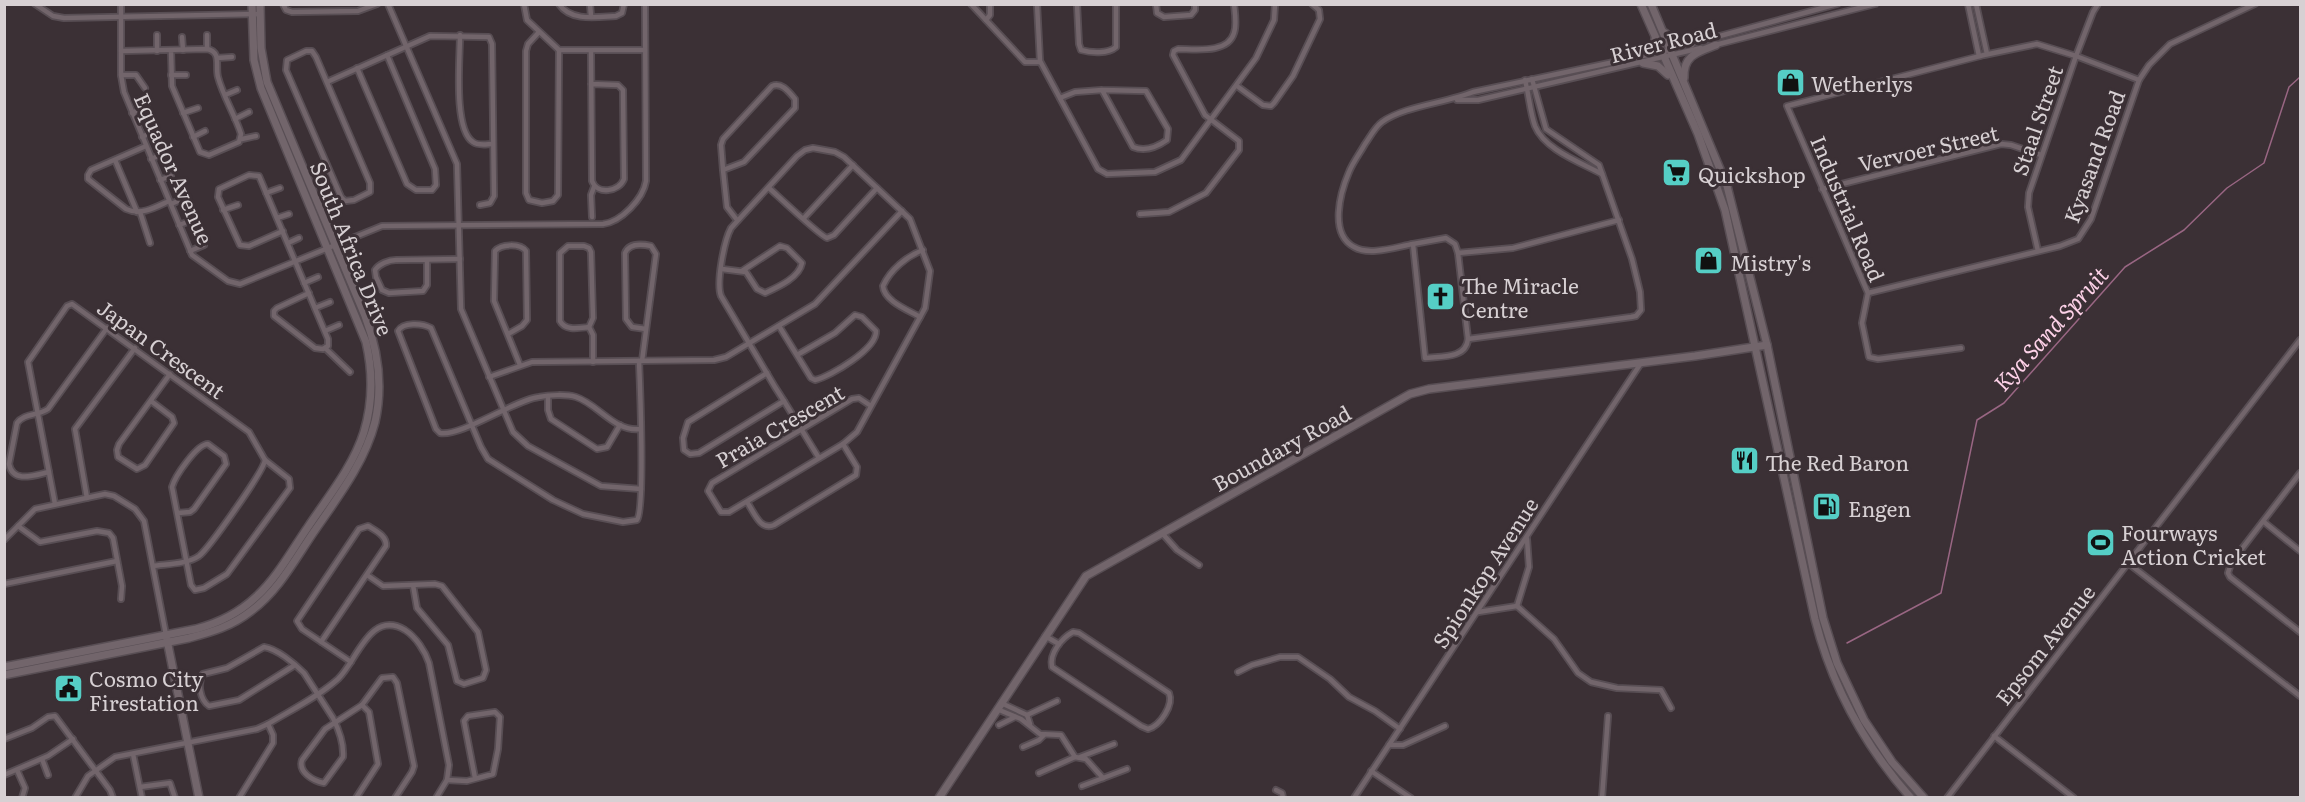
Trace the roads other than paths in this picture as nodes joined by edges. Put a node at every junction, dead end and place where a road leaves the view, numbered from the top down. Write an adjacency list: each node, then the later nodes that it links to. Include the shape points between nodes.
1 (35, 4): 34 (street, via 61,18)
2 (121, 4): 34 (street, Equador Avenue)
3 (252, 4): 33 (street, South Africa Drive)
4 (260, 4): 33 (street, South Africa Drive)
5 (284, 4): 32 (street, via 292,12)
6 (350, 4): 32 (street)
7 (377, 4): 32 (street)
8 (388, 4): 46 (street)
9 (524, 4): 38 (street, via 526,18)
10 (559, 4): 35 (street, via 571,16)
11 (590, 4): 35 (street)
12 (624, 4): 35 (street, via 618,16)
13 (645, 4): 51 (street)
14 (972, 4): 36 (street)
15 (990, 4): 36 (street)
16 (1037, 4): 64 (street)
17 (1077, 4): 18 (street, via 1078,44 1081,50 1089,52 1116,47)
18 (1116, 4)
19 (1155, 4): 20 (street, via 1157,13 1164,17 1191,15)
20 (1195, 4)
21 (1234, 4): 92 (street, via 1235,32 1227,44 1218,48 1178,49 1173,53 1203,113)
22 (1275, 4): 76 (street, via 1274,20 1264,43)
23 (1312, 4): 76 (street, via 1320,19 1290,81 1272,105 1263,105)
24 (1641, 4): 43 (street)
25 (1650, 4): 37 (street)
26 (1837, 4): 44 (street, River Road)
27 (1875, 4): 45 (street, River Road)
28 (1968, 4): 60 (street)
29 (1976, 4): 57 (street)
30 (2098, 4): 61 (street, Staal Street)
31 (2252, 5): 72 (street, Kyasand Road, via 2170,44)
32 (354, 12)
33 (256, 14): 34 (street); 139 (street, South Africa Drive, via 267,82)
34 (120, 16): 52 (street, Equador Avenue)
35 (591, 16)
36 (986, 20): 64 (street, via 1025,62)
37 (1662, 29): 44 (street, via 1674,41); 55 (street)
38 (538, 32): 50 (street); 50 (street, via 526,51 526,193 533,202 554,201 558,195)
39 (157, 35): 53 (street)
40 (207, 35): 47 (street)
41 (460, 35): 46 (street, via 432,35); 99 (street, via 460,117 472,141); 99 (street, via 486,35 492,41)
42 (182, 37): 49 (street)
43 (1655, 38): 56 (street); 59 (street)
44 (1691, 44): 55 (street, River Road)
45 (1716, 45): 55 (street, River Road); 74 (street, via 1690,57 1685,65)
46 (406, 46): 58 (street); 131 (street, via 458,164)
47 (207, 49): 49 (street); 63 (street)
48 (171, 50): 49 (street); 53 (street); 68 (street)
49 (183, 50)
50 (559, 50): 54 (street)
51 (645, 50): 54 (street); 131 (street, via 646,181 642,194 620,217 603,224)
52 (121, 51): 53 (street); 67 (street, Equador Avenue)
53 (157, 51)
54 (591, 51): 75 (street)
55 (1672, 52): 59 (street, River Road); 74 (street)
56 (1650, 53): 59 (street, River Road); 70 (street, River Road)
57 (1987, 54): 60 (street); 61 (street, via 2037,44)
58 (387, 55): 66 (street); 66 (street, via 435,169 436,185 432,190 416,190 407,184)
59 (1662, 55): 65 (street, River Road); 78 (street)
60 (1979, 56): 114 (street, Industrial Road, via 1787,106)
61 (2076, 56): 72 (street); 102 (street, Staal Street)
62 (232, 57): 63 (street)
63 (217, 58): 83 (street, via 217,75)
64 (1041, 63): 84 (street)
65 (1643, 63): 77 (street, River Road); 78 (street, via 1662,68)
66 (357, 68): 73 (street)
67 (121, 75): 79 (street, via 136,75); 89 (street, Equador Avenue)
68 (171, 75): 69 (street); 90 (street)
69 (186, 75)
70 (1532, 79): 71 (street, River Road); 77 (street)
71 (1525, 80): 80 (street); 85 (street, River Road)
72 (2139, 80): 142 (street, Kyasand Road, via 2086,228 2072,243)
73 (327, 82): 73 (street, via 312,51 285,62 341,197 351,201 368,194 371,186)
74 (1684, 83): 166 (street, via 1727,186)
75 (591, 84): 110 (street); 110 (street, via 618,84 624,92 624,179 617,188)
76 (1237, 86): 92 (street)
77 (1535, 86): 80 (street, River Road); 107 (street, via 1546,129 1593,159)
78 (1677, 87): 167 (street, via 1719,188)
79 (145, 88)
80 (1527, 89): 85 (street, River Road, via 1478,100); 107 (street, via 1536,126 1544,140)
81 (237, 90): 83 (street)
82 (1102, 90): 82 (street, via 1133,147 1152,148 1167,140 1168,129 1146,91); 84 (street, via 1077,91)
83 (225, 95): 91 (street)
84 (1060, 98): 92 (street, via 1098,169 1107,174 1162,170 1182,158)
85 (1454, 100): 137 (street, via 1396,114 1380,123 1349,170 1342,193 1338,225 1350,245 1370,250)
86 (147, 106): 89 (street)
87 (198, 108): 90 (street)
88 (249, 112): 91 (street)
89 (132, 113): 96 (street, Equador Avenue)
90 (183, 113): 97 (street)
91 (235, 119): 98 (street)
92 (1211, 120): 124 (street, via 1238,140 1240,146 1214,185 1172,211)
93 (156, 130): 96 (street)
94 (205, 131): 97 (street)
95 (256, 136): 98 (street)
96 (142, 137): 100 (street, Equador Avenue)
97 (193, 137): 98 (street, via 200,152 207,156)
98 (242, 139)
99 (492, 144): 119 (street, via 494,196 490,203)
100 (146, 146): 103 (street, Equador Avenue); 104 (street)
101 (165, 153): 103 (street)
102 (2041, 156): 114 (street, Vervoer Street, via 2001,144); 142 (street, Staal Street, via 2028,200)
103 (151, 159): 109 (street, Equador Avenue)
104 (115, 160): 122 (street); 122 (street, via 91,170 88,178 126,209)
105 (853, 165): 112 (street, via 836,152 808,149); 113 (street); 127 (street)
106 (723, 170): 106 (street, via 744,162 795,108 795,99 783,87 772,86 723,139); 129 (street, via 727,207)
107 (1602, 174): 130 (street)
108 (171, 176): 109 (street)
109 (160, 180): 117 (street, Equador Avenue)
110 (594, 187): 125 (street)
111 (280, 188): 115 (street)
112 (769, 188): 127 (street); 129 (street)
113 (877, 188): 121 (street); 127 (street, via 830,237 820,235)
114 (1822, 189): 152 (street, Industrial Road)
115 (266, 193): 120 (street, via 258,175 249,175 219,189); 126 (street)
116 (185, 198): 117 (street)
117 (170, 203): 122 (street); 132 (street, Equador Avenue)
118 (238, 205): 120 (street)
119 (480, 205)
120 (224, 210): 133 (street, via 241,246)
121 (902, 211): 140 (street, via 912,221); 157 (street, via 819,300)
122 (138, 212): 135 (street)
123 (289, 214): 126 (street)
124 (1140, 214)
125 (592, 217)
126 (277, 218): 133 (street)
127 (804, 218)
128 (193, 220): 132 (street)
129 (737, 220): 147 (street, via 728,233)
130 (1619, 220): 143 (street, via 1513,248); 163 (street, via 1641,297 1641,310 1636,316)
131 (460, 224): 139 (street, via 382,226); 144 (street)
132 (179, 225): 141 (street, Equador Avenue)
133 (283, 231): 136 (street)
134 (299, 238): 136 (street)
135 (150, 243)
136 (288, 243): 146 (street)
137 (1413, 244): 143 (street, via 1446,238 1455,244); 163 (street, via 1425,358 1461,353)
138 (204, 245): 141 (street)
139 (333, 248): 146 (street); 219 (street, South Africa Drive, via 369,326 376,354 378,404 367,447 352,476 267,597 226,627)
140 (922, 250): 155 (street, via 930,276); 155 (street, via 908,256 883,286 894,302)
141 (190, 251): 146 (street, Equador Avenue, via 228,281 240,284)
142 (2038, 251): 152 (street, Kyasand Road)
143 (1458, 253): 163 (street)
144 (460, 259): 145 (street); 179 (street, via 461,309)
145 (427, 260): 145 (street, via 394,260 379,265 375,274 382,290 423,291 427,285)
146 (296, 263): 150 (street)
147 (722, 268): 148 (street); 165 (street, via 720,294)
148 (742, 270): 148 (street, via 765,293 794,276 802,263 780,246)
149 (318, 278): 150 (street)
150 (304, 283): 151 (street)
151 (309, 293): 154 (street); 169 (street, via 277,308 274,316 315,348)
152 (1868, 293): 170 (street, Industrial Road, via 1862,323 1869,357)
153 (330, 302): 154 (street)
154 (315, 308): 161 (street)
155 (920, 317): 183 (street)
156 (339, 325): 161 (street)
157 (778, 326): 165 (street); 171 (street)
158 (589, 327): 158 (street, via 567,327 560,321 560,253 568,246 584,246 591,252 593,318); 173 (street, via 593,335)
159 (107, 328): 168 (street, Japan Crescent); 185 (street, via 48,409); 185 (street, Japan Crescent, via 75,305 67,306 28,360)
160 (646, 329): 160 (street, via 632,327 626,319 625,253 633,245 650,246 656,251); 172 (street)
161 (325, 331): 169 (street, via 329,344)
162 (508, 334): 162 (street, via 527,320 525,251 520,246 499,247 494,254 494,301); 175 (street)
163 (1468, 339)
164 (2301, 340): 208 (street, Epsom Avenue)
165 (750, 343): 172 (street, via 718,360); 177 (street)
166 (1767, 345): 167 (street, Boundary Road); 284 (street, via 1829,640 1864,720 1892,762)
167 (1757, 347): 174 (street, Boundary Road); 283 (street, via 1824,653 1857,724)
168 (135, 348): 178 (street, Japan Crescent); 196 (street, via 75,429)
169 (325, 348): 176 (street)
170 (1961, 348)
171 (797, 355): 171 (street, via 835,333 855,315 876,331 875,339 862,353 819,379 811,378)
172 (640, 361): 173 (street); 188 (street)
173 (593, 362): 175 (street)
174 (1641, 363): 202 (street, Boundary Road, via 1415,392); 203 (street, Spionkop Avenue)
175 (520, 365): 179 (street)
176 (350, 372)
177 (768, 373): 182 (street); 182 (street, via 688,422 684,450 699,453)
178 (170, 374): 181 (street); 192 (street, Japan Crescent, via 251,433)
179 (489, 377): 184 (street)
180 (548, 396): 184 (street); 187 (street, via 577,397); 187 (street, via 551,419 597,449 607,447)
181 (151, 401): 181 (street, via 117,450 118,457 137,469 145,465 174,423)
182 (784, 401): 189 (street)
183 (871, 406): 189 (street, Praia Crescent, via 854,399); 190 (street, via 855,435)
184 (503, 411): 186 (street); 195 (street, via 517,438 580,475 609,488)
185 (37, 414): 193 (street, Japan Crescent); 193 (street, via 18,421 9,466 19,477)
186 (472, 424): 186 (street, via 430,328 402,326 398,338 436,429 442,434); 195 (street, via 488,459 583,514 635,521 640,514)
187 (620, 425): 188 (street)
188 (640, 429): 195 (street)
189 (801, 430): 191 (street); 197 (street, Praia Crescent, via 710,485 709,494 725,513)
190 (843, 444): 191 (street); 197 (street, via 857,467 856,475 774,525 763,525)
191 (819, 458): 197 (street)
192 (265, 460): 206 (street, via 252,486 201,554); 206 (street, via 287,476 291,485 228,573 195,590)
193 (49, 472): 198 (street, Japan Crescent)
194 (2301, 473): 200 (street)
195 (641, 489)
196 (87, 498): 198 (street); 210 (street, via 112,495 140,513)
197 (747, 501)
198 (55, 504): 201 (street, via 35,509)
199 (178, 513): 199 (street, via 174,482 200,446 208,444 225,458 225,466 194,509); 206 (street)
200 (2264, 522): 205 (street); 217 (street, via 2231,563 2228,573)
201 (18, 526): 204 (street); 207 (street, via 40,542 105,531 113,538)
202 (1162, 533): 209 (street, via 1177,550); 218 (street, Boundary Road, via 1086,576)
203 (1526, 538): 215 (street, via 1530,567); 216 (street, Spionkop Avenue)
204 (4, 540)
205 (2301, 551)
206 (186, 560): 210 (street)
207 (117, 561): 212 (street); 214 (street)
208 (2128, 563): 228 (street); 245 (street, Epsom Avenue)
209 (1199, 565)
210 (153, 566): 219 (street)
211 (367, 576): 213 (street, via 382,586); 220 (street); 220 (street, via 387,543 364,526 298,620 299,627)
212 (4, 584)
213 (413, 585): 213 (street, via 440,585 475,626 486,670 483,678 464,684 457,681 447,642 416,605)
214 (121, 599)
215 (1517, 606): 216 (street); 234 (street, via 1554,639 1570,664 1585,678 1598,685 1661,690)
216 (1478, 612): 243 (street, Spionkop Avenue)
217 (2301, 632)
218 (1045, 636): 221 (street); 233 (street, Boundary Road)
219 (167, 639): 224 (street, South Africa Drive); 226 (street, South Africa Drive); 248 (street)
220 (321, 642): 222 (street)
221 (1059, 644): 221 (street, via 1052,667 1148,729 1166,715 1169,693 1079,633 1072,632)
222 (351, 662): 229 (street, via 338,679); 264 (street, via 367,636 378,628 397,627 414,638 431,669 448,761)
223 (295, 665): 223 (street, via 239,699 209,706 204,702 200,687 203,674 227,669 262,648 270,648); 229 (street)
224 (4, 668)
225 (1238, 672): 243 (street, via 1280,657 1298,657 1349,697)
226 (4, 675)
227 (2301, 684): 228 (street)
228 (2295, 692): 230 (street)
229 (316, 693): 238 (street); 239 (street)
230 (2301, 696)
231 (1057, 701): 236 (street)
232 (362, 705): 238 (street); 275 (street, via 369,712 378,760); 276 (street, via 382,678 396,679 414,766)
233 (999, 706): 235 (street); 278 (street, Boundary Road)
234 (1671, 708)
235 (1017, 715): 236 (street); 240 (street); 241 (street)
236 (1026, 715): 240 (street)
237 (1608, 716): 282 (street)
238 (335, 722): 238 (street, via 343,757 327,781 320,783 302,770 301,763 320,734)
239 (268, 724): 248 (street); 274 (street, via 273,743)
240 (1030, 724): 244 (street)
241 (999, 725)
242 (1445, 726): 250 (street, via 1403,745)
243 (1400, 729): 250 (street, Spionkop Avenue)
244 (1044, 735): 251 (street); 253 (street, via 1061,735)
245 (1994, 736): 285 (street, Epsom Avenue); 286 (street)
246 (73, 739): 247 (street, via 52,715); 254 (street); 257 (street)
247 (4, 740)
248 (188, 742): 252 (street); 273 (street)
249 (1114, 744): 253 (street)
250 (1389, 745): 258 (street, Spionkop Avenue)
251 (1023, 747)
252 (133, 753): 257 (street, via 113,758); 266 (street)
253 (1077, 757): 259 (street); 263 (street, via 1086,759)
254 (42, 759): 256 (street); 260 (street)
255 (1128, 769): 263 (street)
256 (17, 770): 261 (street); 268 (street, via 25,788)
257 (96, 770): 269 (street, via 86,778); 270 (street)
258 (1371, 771): 280 (street, Spionkop Avenue); 281 (street)
259 (1039, 773)
260 (48, 774)
261 (4, 775)
262 (475, 778): 262 (street, via 495,772 500,717 495,711 464,720); 264 (street)
263 (1103, 778): 265 (street)
264 (447, 780): 277 (street)
265 (1082, 786)
266 (140, 787): 271 (street); 272 (street, via 170,783)
267 (1276, 790): 279 (street)
268 (22, 798)
269 (75, 798)
270 (113, 798)
271 (142, 798)
272 (175, 798)
273 (199, 798)
274 (239, 798)
275 (356, 798)
276 (395, 798)
277 (436, 798)
278 (939, 798)
279 (1283, 798)
280 (1354, 798)
281 (1411, 798)
282 (1602, 798)
283 (1911, 798)
284 (1924, 798)
285 (1947, 798)
286 (2074, 798)

